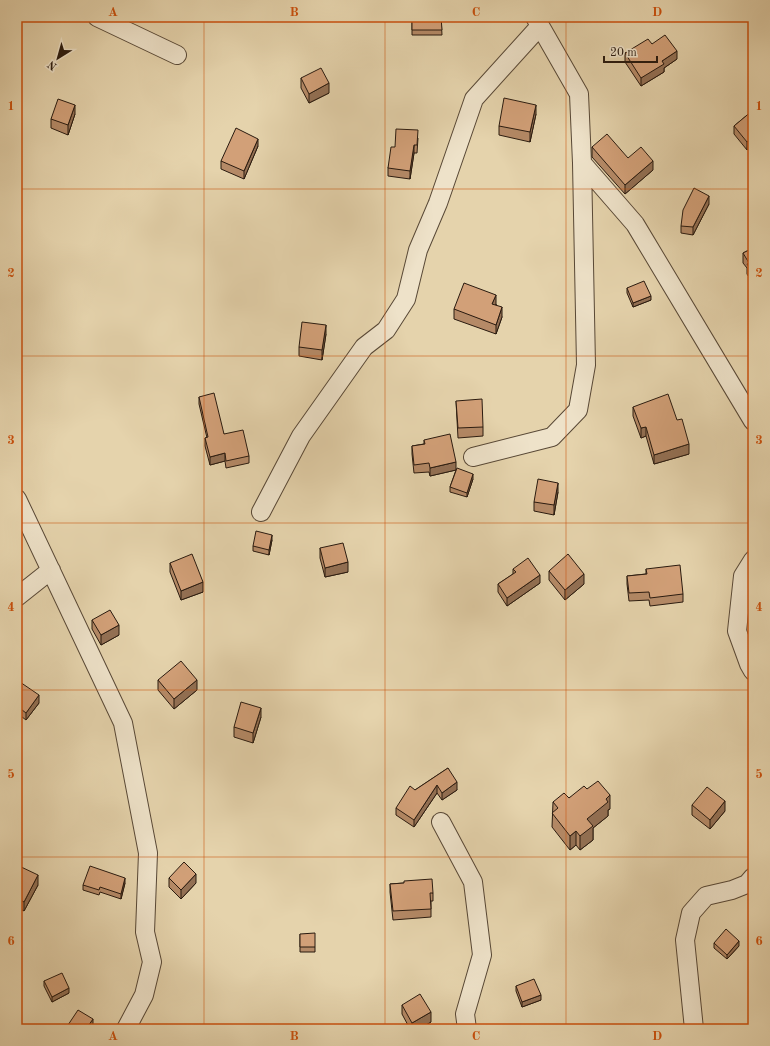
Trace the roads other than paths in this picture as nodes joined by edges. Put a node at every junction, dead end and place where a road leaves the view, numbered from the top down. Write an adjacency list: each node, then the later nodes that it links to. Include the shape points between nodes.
1 (97, 17): 3 (street)
2 (537, 21): 4 (street, via 579,94); 8 (street, via 474,99 438,203 418,250 406,299 386,330 364,347 301,436)
3 (177, 54)
4 (582, 163): 5 (street, via 635,224); 6 (street, via 586,365 578,410 552,437)
5 (753, 422)
6 (473, 457)
7 (17, 499): 10 (street)
8 (261, 512)
9 (753, 560): 12 (street, via 743,576 737,631)
10 (51, 570): 11 (street); 15 (street, via 123,723 148,853 145,932 152,962 144,995)
11 (17, 597)
12 (753, 670)
13 (441, 822): 16 (street, via 473,882 482,955 465,1014)
14 (753, 877): 17 (street, via 747,884 706,896 691,913 685,940)
15 (126, 1029)
16 (467, 1029)
17 (694, 1029)

